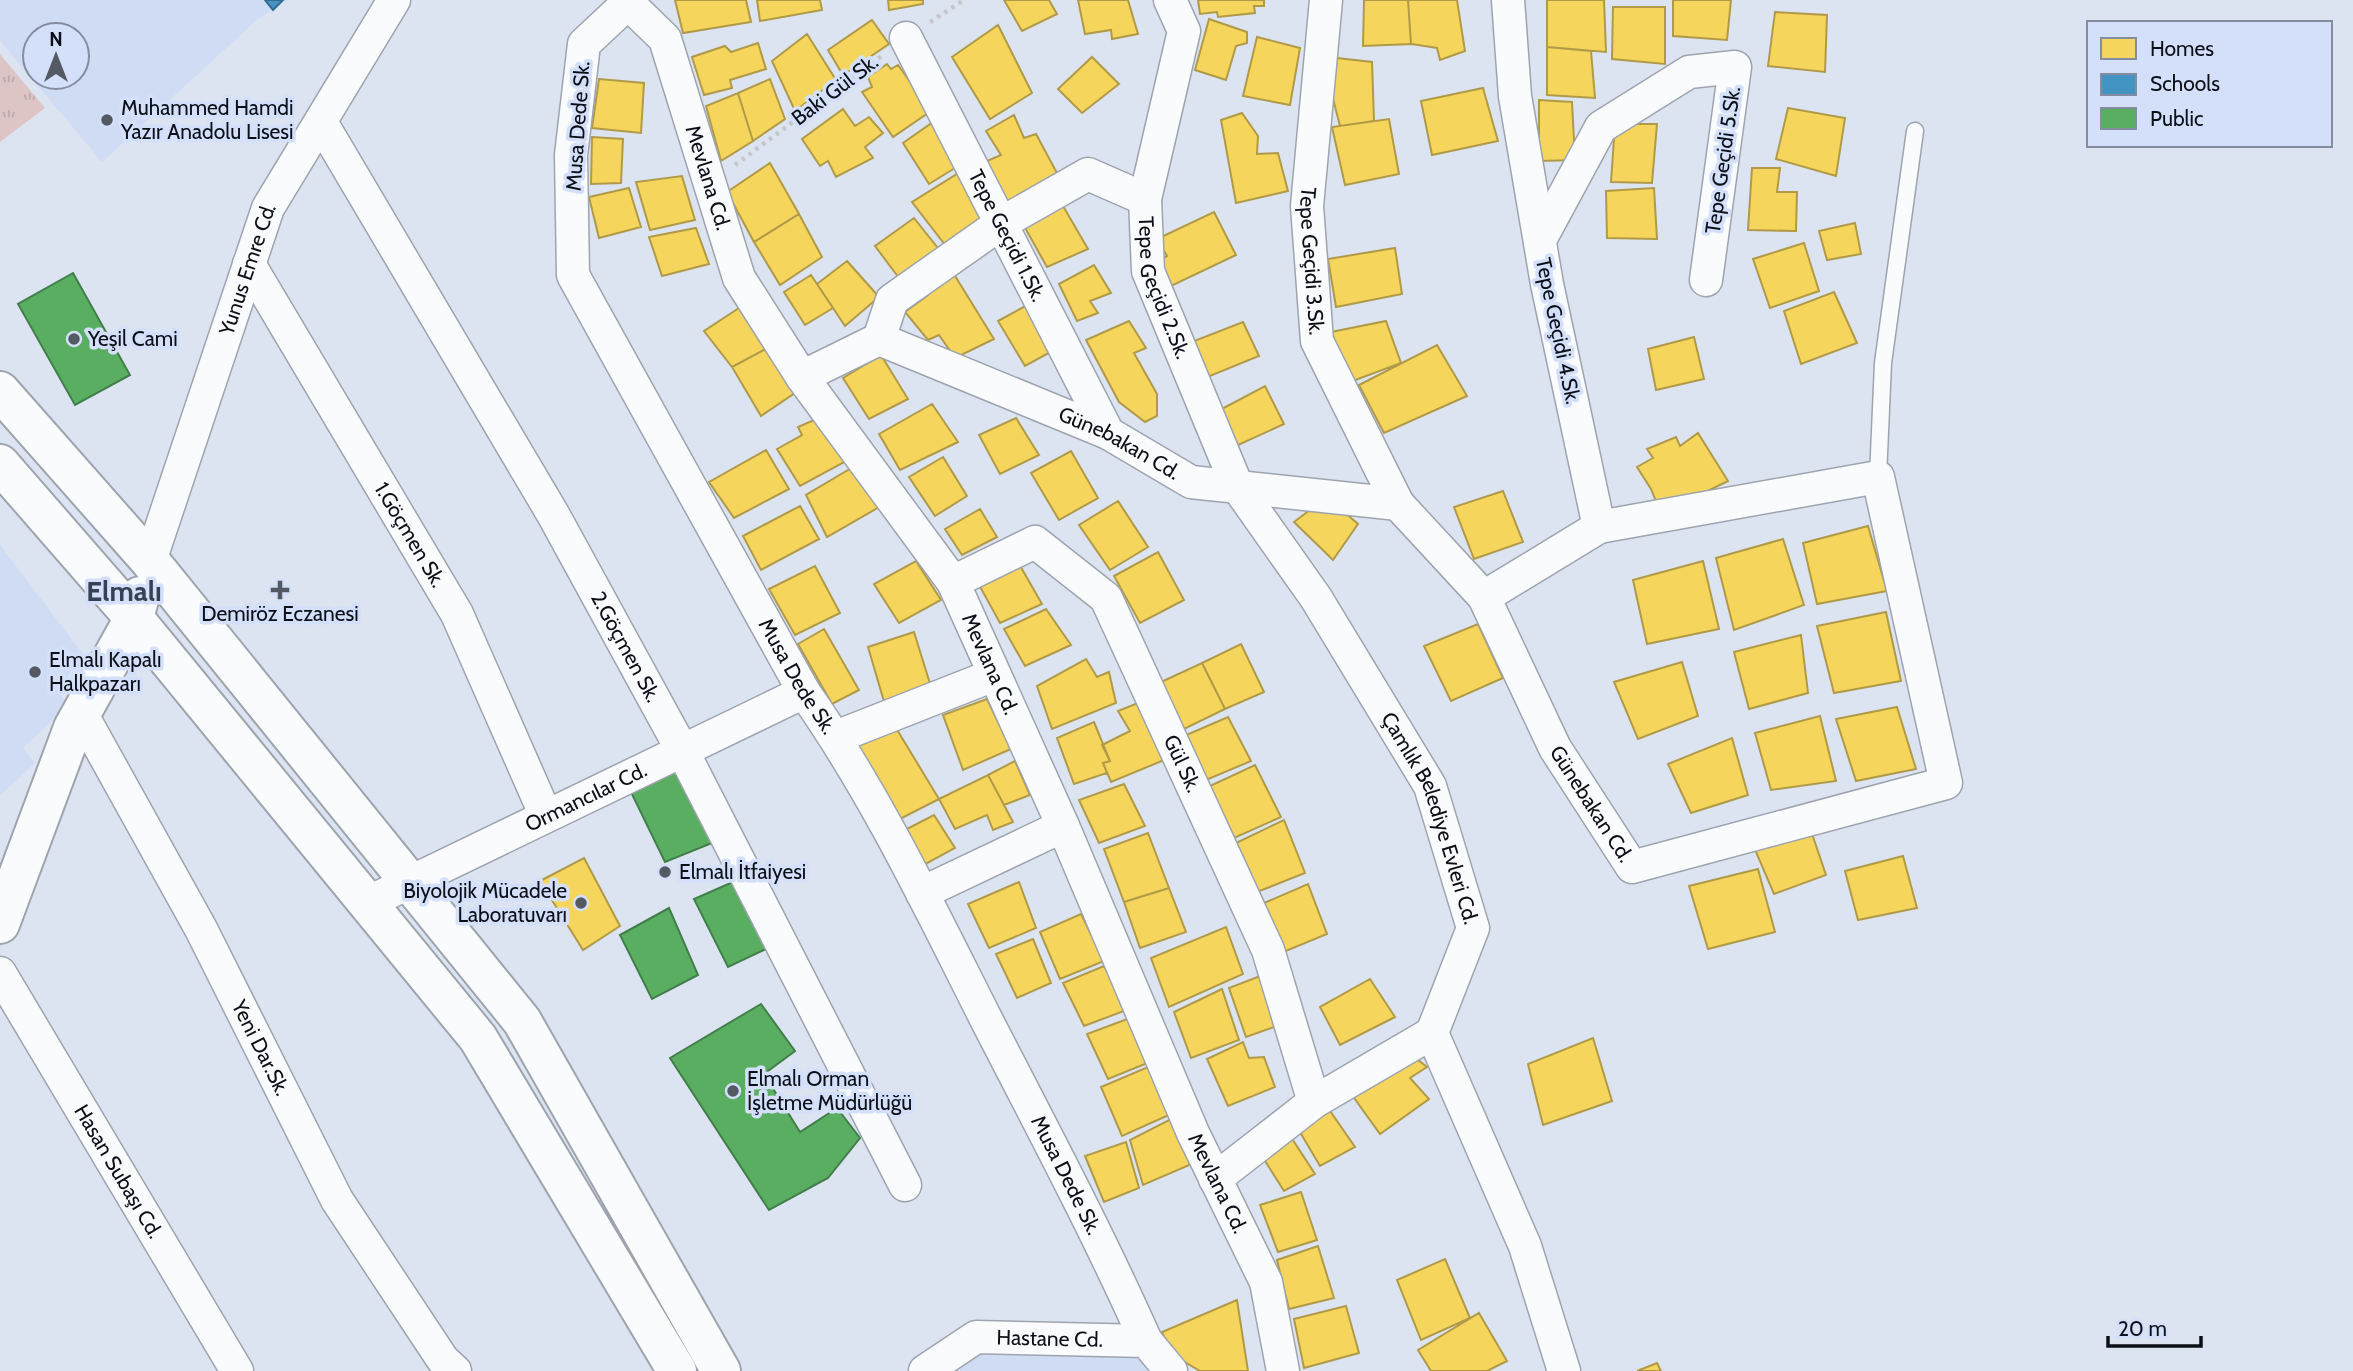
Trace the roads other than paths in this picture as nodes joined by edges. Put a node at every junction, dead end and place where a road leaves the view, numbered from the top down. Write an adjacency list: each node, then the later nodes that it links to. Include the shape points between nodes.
1 (394, 0): 7 (street, Yunus Emre Cd.)
2 (1170, 0): 9 (street, Tepe Geçidi 2.Sk., via 1184,31)
3 (1326, 0): 21 (street, Tepe Geçidi 3.Sk., via 1307,206 1317,341)
4 (1508, 0): 11 (street, Tepe Geçidi 4.Sk., via 1515,96)
5 (628, 1): 15 (street, Mevlana Cd., via 665,39 739,278); 28 (street, Musa Dede Sk., via 584,44 571,155 573,275)
6 (906, 38): 10 (street, Tepe Geçidi 1.Sk.)
7 (321, 122): 12 (street, Yunus Emre Cd., via 268,208); 31 (street, 2.Göçmen Sk., via 554,516)
8 (1915, 131): 19 (lane, via 1883,363)
9 (1144, 199): 10 (street, via 1088,174); 20 (street, Tepe Geçidi 2.Sk., via 1148,271)
10 (1000, 224): 14 (street, via 892,300); 17 (street, Tepe Geçidi 1.Sk.)
11 (1540, 240): 13 (street, Tepe Geçidi 5.Sk., via 1601,127 1689,72 1735,67); 22 (street, Tepe Geçidi 4.Sk.)
12 (249, 264): 23 (street, Yunus Emre Cd.); 32 (street, 1.Göçmen Sk., via 457,614)
13 (1706, 281)
14 (879, 339): 15 (street); 17 (street, Günebakan Cd.)
15 (802, 377): 24 (street, Mevlana Cd.)
16 (0, 391): 23 (main road)
17 (1108, 433): 20 (street, Günebakan Cd., via 1191,482)
18 (0, 464): 26 (main road)
19 (1878, 477): 22 (street); 25 (street, Günebakan Cd., via 1946,783 1632,867 1555,748)
20 (1237, 486): 21 (street, Günebakan Cd.); 39 (street, Çamlık Belediye Evleri Cd., via 1316,598 1430,786 1473,928)
21 (1398, 503): 25 (street, Günebakan Cd.)
22 (1599, 527): 25 (street)
23 (150, 561): 26 (main road); 34 (main road)
24 (953, 582): 27 (street, Mevlana Cd.); 40 (street, Gül Sk., via 1034,542 1107,598 1268,950)
25 (1484, 597)
26 (134, 618): 29 (main road); 36 (main road)
27 (994, 675): 30 (street); 33 (street, Mevlana Cd.)
28 (804, 692): 30 (street, Musa Dede Sk.); 31 (street, Ormancılar Cd.)
29 (81, 713): 37 (main road); 45 (street, Yeni Dar.Sk., via 201,929 337,1200 443,1360)
30 (836, 737): 35 (street, Musa Dede Sk.)
31 (682, 750): 32 (street, Ormancılar Cd.); 42 (street, 2.Göçmen Sk.)
32 (546, 816): 34 (street, Ormancılar Cd.)
33 (1063, 826): 35 (street); 41 (street, Mevlana Cd.)
34 (410, 882): 36 (street, Ormancılar Cd.); 47 (main road, via 522,1021)
35 (922, 893): 43 (street, Musa Dede Sk., via 1116,1273)
36 (367, 903): 46 (main road, via 478,1038)
37 (0, 924)
38 (0, 973): 44 (street, Hasan Subaşı Cd.)
39 (1432, 1033): 40 (street); 51 (street, via 1525,1246)
40 (1314, 1102): 41 (street)
41 (1215, 1179): 50 (street, Mevlana Cd., via 1266,1282)
42 (905, 1185)
43 (1146, 1341): 48 (street, Hastane Cd., via 976,1337); 49 (street)
44 (237, 1371)
45 (455, 1371)
46 (677, 1371)
47 (721, 1371)
48 (925, 1371)
49 (1171, 1371)
50 (1283, 1371)
51 (1564, 1371)

